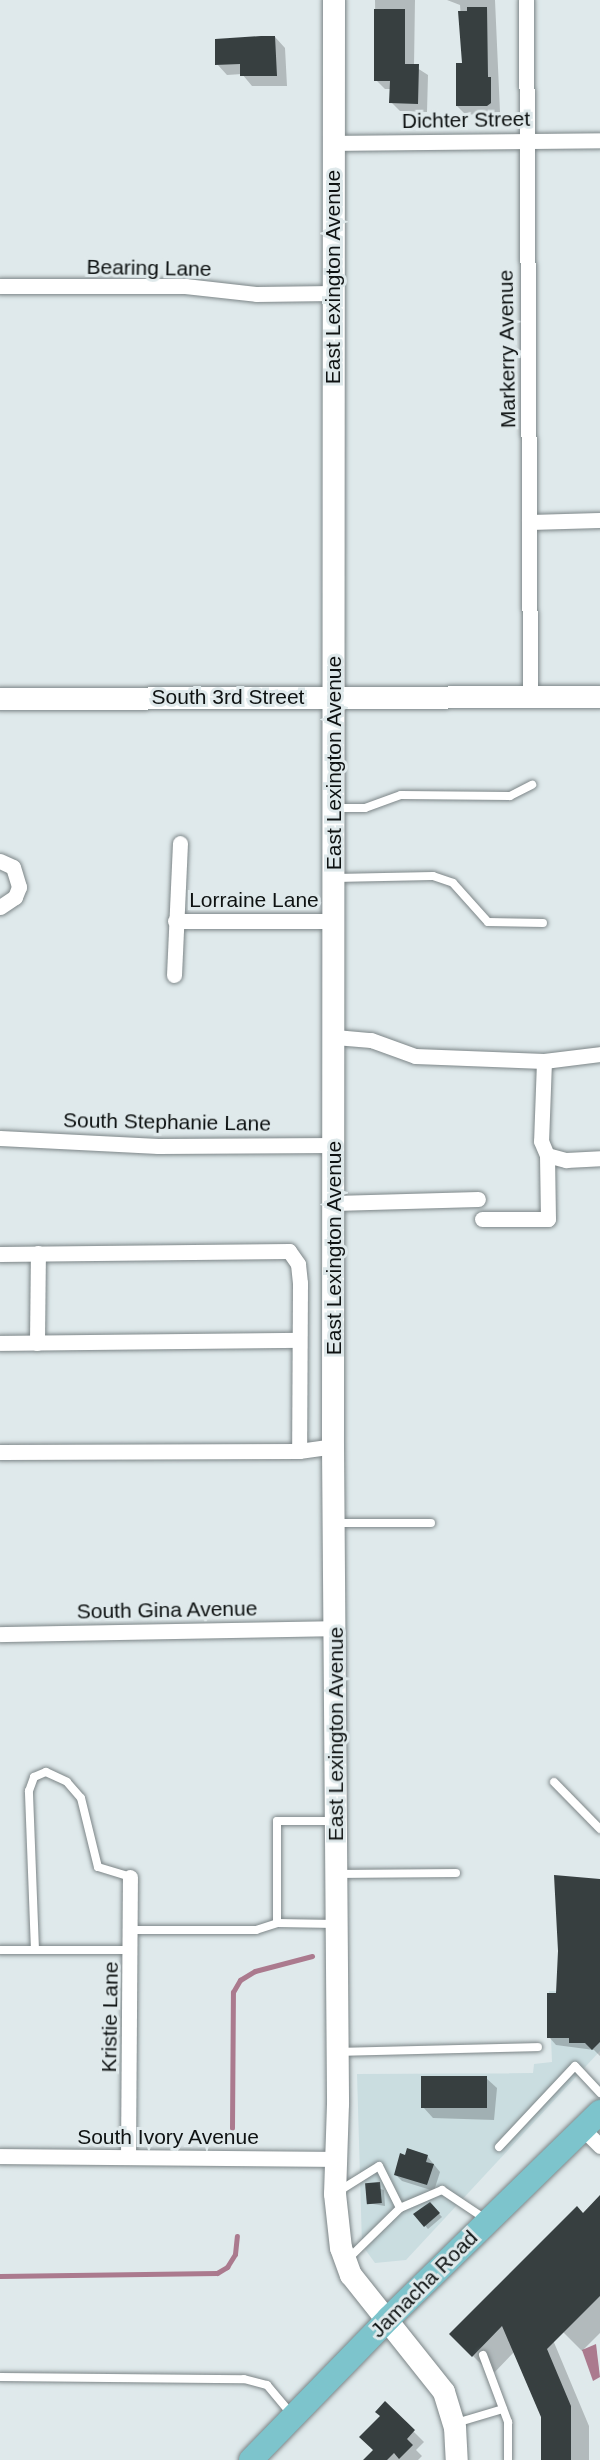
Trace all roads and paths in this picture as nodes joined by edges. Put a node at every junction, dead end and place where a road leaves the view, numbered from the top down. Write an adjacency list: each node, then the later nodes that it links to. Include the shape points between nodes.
1 (334, 0): 5 (street, East Lexington Avenue)
2 (526, 0): 4 (street, Markerry Avenue)
3 (600, 140): 4 (street, Dichter Street)
4 (525, 141): 5 (street, Dichter Street); 9 (street, Markerry Avenue)
5 (333, 143): 7 (street, East Lexington Avenue)
6 (0, 286): 7 (street, Bearing Lane, via 185,286 256,294)
7 (333, 292): 10 (street, East Lexington Avenue)
8 (600, 520): 9 (street)
9 (529, 522): 11 (street, Markerry Avenue)
10 (334, 697): 11 (street, South 3rd Street); 13 (street, South 3rd Street); 15 (street, East Lexington Avenue)
11 (530, 697): 12 (street, South 3rd Street)
12 (600, 697)
13 (0, 699)
14 (532, 785): 15 (lane, via 510,796 401,795 365,808)
15 (334, 808): 18 (street, East Lexington Avenue)
16 (180, 843): 20 (street, Lorraine Lane)
17 (0, 861): 19 (street, via 13,867 19,887 15,897)
18 (334, 878): 21 (street, East Lexington Avenue); 22 (lane, via 433,876 453,883 488,922)
19 (0, 906)
20 (176, 921): 21 (street, Lorraine Lane); 23 (street, Lorraine Lane)
21 (333, 921): 24 (street, East Lexington Avenue)
22 (543, 923)
23 (174, 975)
24 (334, 1036): 26 (street, via 371,1040 415,1056); 28 (street, East Lexington Avenue)
25 (600, 1054): 26 (street)
26 (544, 1061): 29 (street, via 541,1141)
27 (0, 1138): 28 (street, South Stephanie Lane, via 158,1146)
28 (334, 1145): 32 (street, East Lexington Avenue)
29 (547, 1155): 30 (street, via 566,1160); 33 (street, via 548,1219)
30 (600, 1158)
31 (478, 1199): 32 (street)
32 (334, 1203): 39 (street, East Lexington Avenue)
33 (482, 1219)
34 (38, 1253): 35 (street); 36 (street, via 289,1251 298,1264); 38 (street)
35 (0, 1254)
36 (299, 1340): 38 (street); 40 (street)
37 (0, 1343): 38 (street)
38 (37, 1343)
39 (333, 1446): 40 (street); 42 (street, East Lexington Avenue)
40 (299, 1451): 41 (street)
41 (0, 1452)
42 (334, 1522): 43 (lane); 44 (street, East Lexington Avenue)
43 (431, 1522)
44 (336, 1628): 45 (street, South Gina Avenue); 47 (street, East Lexington Avenue)
45 (0, 1634)
46 (554, 1782): 48 (lane)
47 (336, 1820): 50 (street, East Lexington Avenue); 52 (lane, via 277,1821)
48 (600, 1829)
49 (456, 1873): 50 (lane)
50 (336, 1874): 53 (street, East Lexington Avenue)
51 (130, 1877): 54 (street, Kristie Lane); 56 (lane, via 98,1867 81,1798 67,1782 46,1772 34,1777 29,1791)
52 (277, 1923): 53 (lane); 54 (lane, via 256,1930)
53 (337, 1924): 59 (street, East Lexington Avenue)
54 (131, 1930): 57 (street, Kristie Lane)
55 (0, 1950): 56 (lane)
56 (35, 1950): 57 (lane)
57 (132, 1950): 66 (street, Kristie Lane)
58 (538, 2047): 59 (lane)
59 (337, 2052): 67 (street, East Lexington Avenue)
60 (600, 2093): 64 (lane, via 575,2066)
61 (600, 2112): 62 (main road, Jamacha Road)
62 (583, 2128): 63 (street); 70 (main road, Jamacha Road)
63 (600, 2146)
64 (499, 2147)
65 (0, 2157): 66 (street, South Ivory Avenue)
66 (128, 2157): 67 (street, South Ivory Avenue)
67 (335, 2159): 68 (street, East Lexington Avenue)
68 (334, 2194): 69 (lane, via 379,2166); 71 (street, East Lexington Avenue)
69 (400, 2208): 70 (lane, via 442,2190); 71 (lane)
70 (488, 2221): 72 (main road, Jamacha Road)
71 (345, 2262): 72 (street, East Lexington Avenue, via 358,2288)
72 (389, 2318): 76 (main road, Jamacha Road); 77 (street, East Lexington Avenue, via 444,2392)
73 (483, 2355): 75 (lane)
74 (0, 2377): 76 (lane, via 244,2379 267,2385)
75 (503, 2409): 77 (lane); 80 (lane, via 508,2422)
76 (294, 2418): 78 (main road, Jamacha Road)
77 (454, 2423): 79 (street, East Lexington Avenue)
78 (251, 2460)
79 (457, 2460)
80 (508, 2460)

